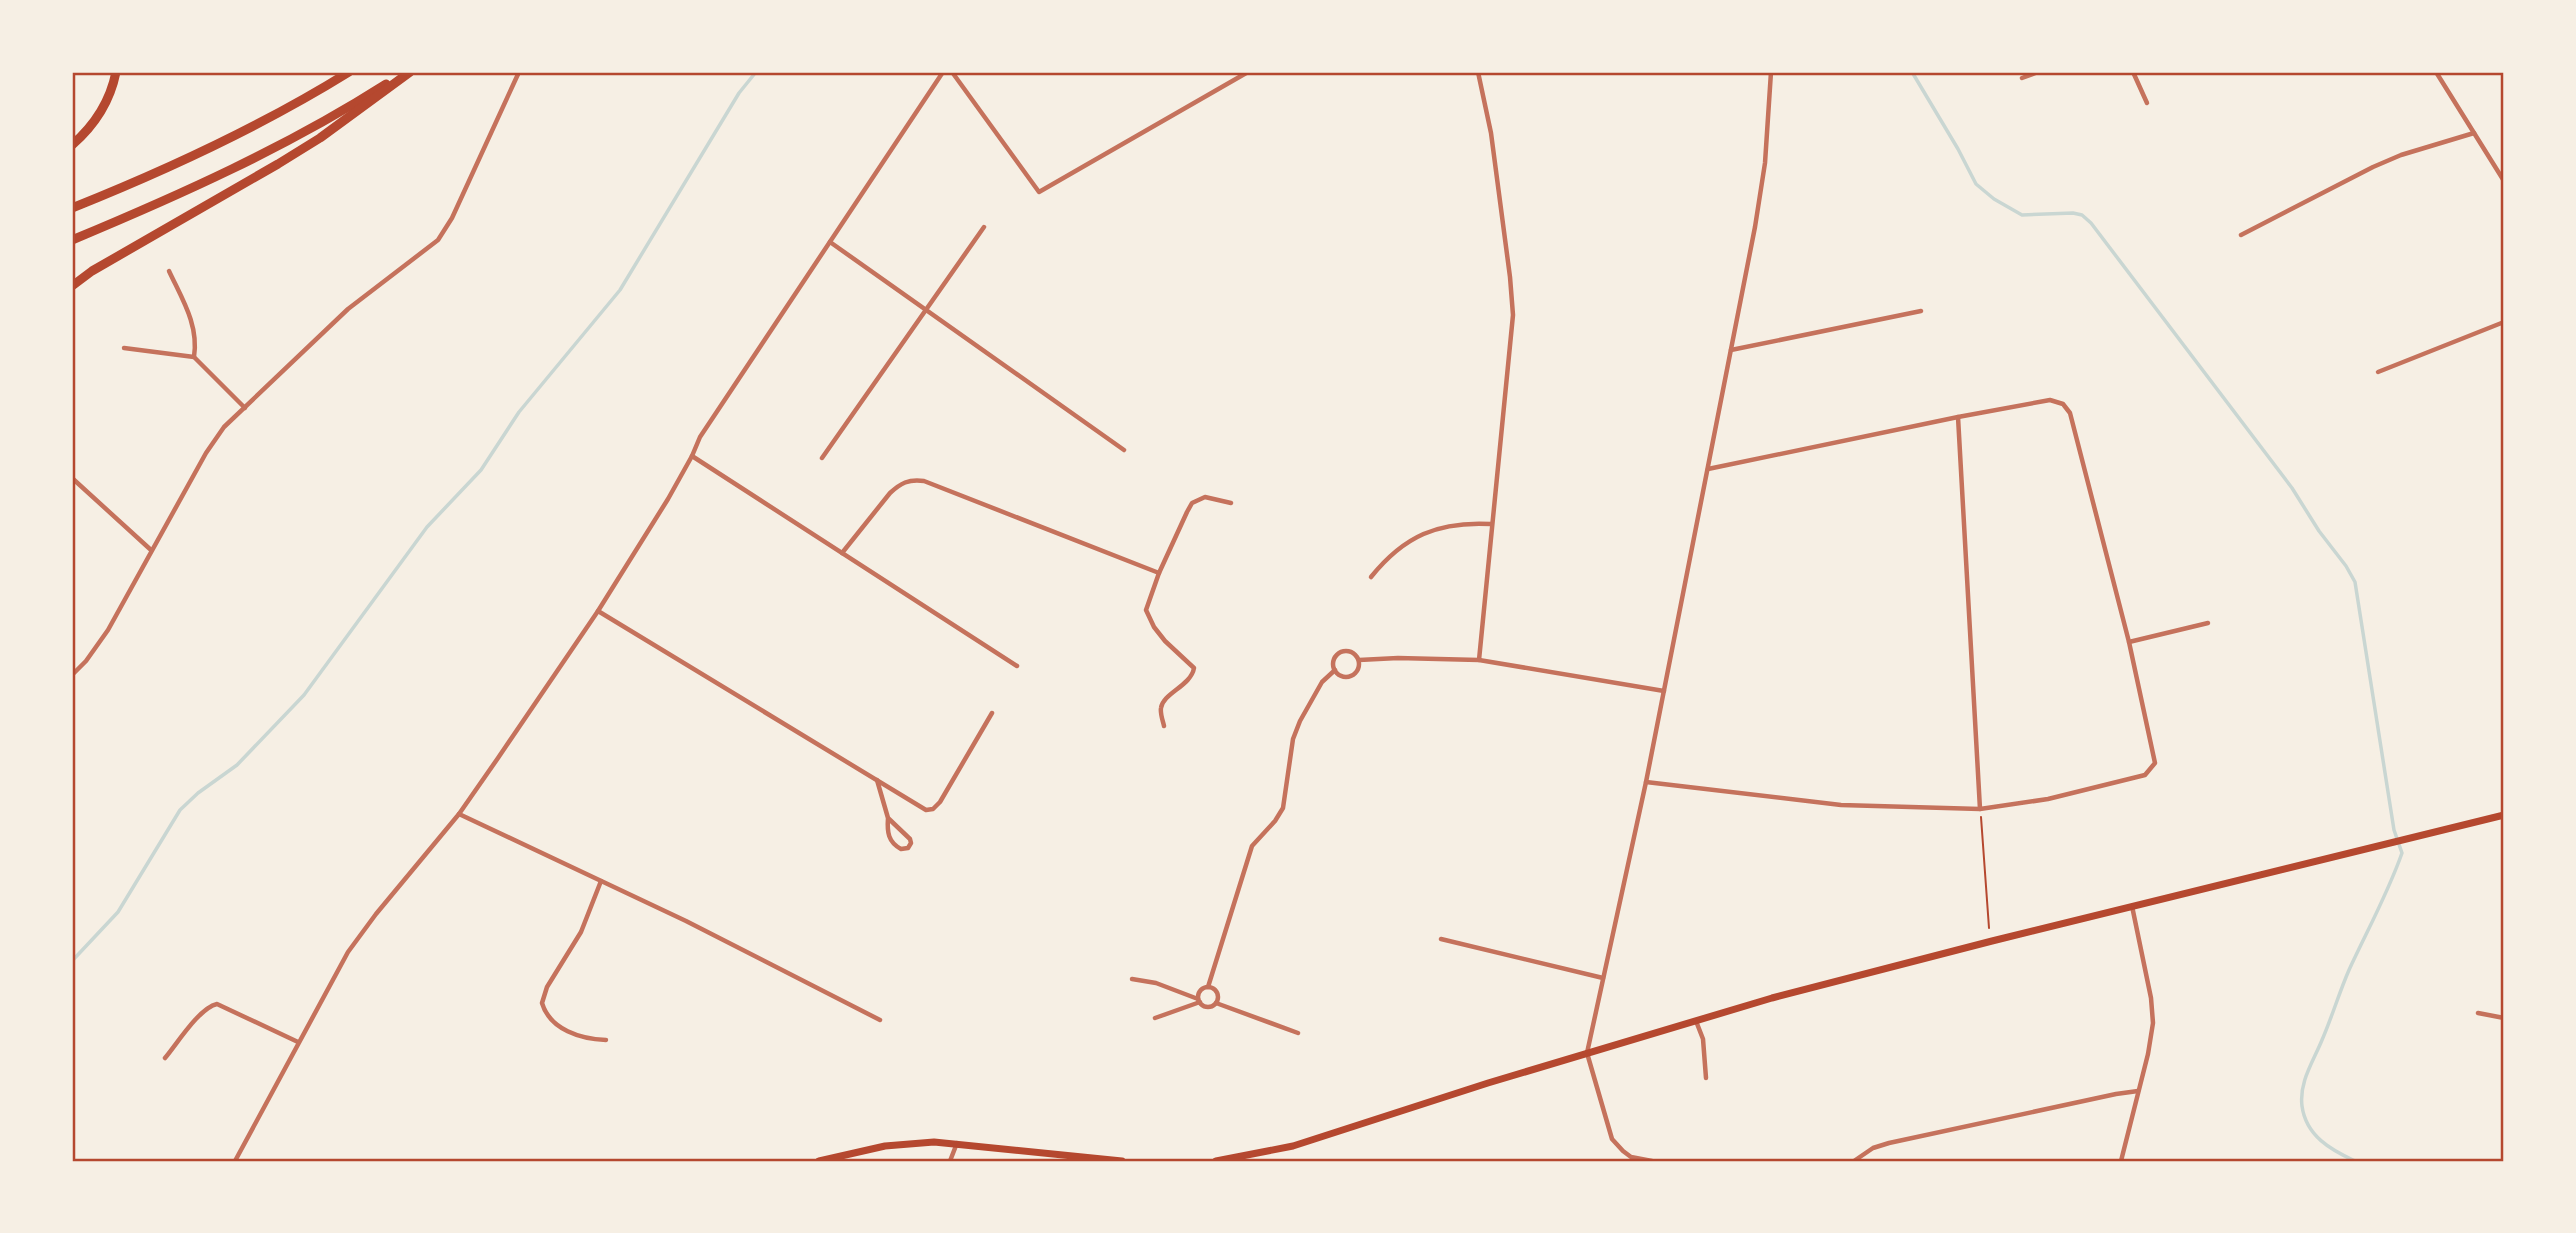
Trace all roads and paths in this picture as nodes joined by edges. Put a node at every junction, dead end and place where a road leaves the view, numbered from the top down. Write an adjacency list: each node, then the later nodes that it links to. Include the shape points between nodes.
1 (116, 72): 16 (highway, via 103,109)
2 (349, 72): 18 (highway, via 227,139)
3 (408, 72): 21 (highway, via 275,147); 24 (highway, via 320,138)
4 (519, 72): 32 (street, via 438,240 348,309)
5 (943, 72): 22 (street)
6 (952, 72): 7 (street, via 1039,192)
7 (1248, 72)
8 (1478, 72): 40 (street, via 1491,133 1513,315)
9 (1771, 72): 29 (street, via 1765,163)
10 (2038, 72): 13 (street)
11 (2133, 72): 14 (street)
12 (2435, 72): 15 (street)
13 (2022, 78)
14 (2147, 103)
15 (2474, 133): 17 (street); 20 (street, via 2373,167)
16 (72, 145)
17 (2504, 181)
18 (72, 208)
19 (984, 228): 25 (street)
20 (2241, 235)
21 (72, 240)
22 (830, 242): 25 (street); 35 (street)
23 (169, 271): 30 (street, via 194,326)
24 (72, 286)
25 (928, 311): 34 (street); 36 (street)
26 (1921, 311): 29 (street)
27 (2504, 322): 31 (street)
28 (124, 348): 30 (street)
29 (1731, 350): 37 (street)
30 (194, 357): 32 (street)
31 (2378, 372)
32 (245, 408): 41 (street, via 214,440)
33 (1958, 417): 37 (street); 47 (street, via 2050,400 2067,408); 58 (street)
34 (1124, 450)
35 (692, 456): 42 (street); 45 (street)
36 (822, 458)
37 (1708, 469): 53 (street)
38 (72, 478): 41 (street)
39 (1231, 503): 43 (street, via 1205,497 1192,503)
40 (1491, 524): 44 (street, via 1462,524 1418,535 1386,557); 49 (street)
41 (151, 550): 52 (street, via 108,630)
42 (842, 553): 43 (street, via 890,493 914,480); 50 (street)
43 (1160, 573): 55 (street, via 1146,612 1165,641 1194,668 1191,678 1162,704)
44 (1371, 577)
45 (598, 611): 56 (street); 59 (street)
46 (2208, 623): 47 (street)
47 (2129, 642): 58 (street, via 2155,757 2150,772 2048,799)
48 (1359, 660): 49 (street); 51 (street, via 1357,671 1350,676); 51 (street, via 1350,651 1341,652 1334,659)
49 (1479, 660): 53 (street)
50 (1017, 666)
51 (1333, 672): 68 (street, via 1322,682 1293,739 1283,808 1252,846)
52 (72, 676)
53 (1664, 691): 57 (street)
54 (992, 713): 56 (street, via 933,809 922,808)
55 (1164, 726)
56 (877, 780): 61 (street)
57 (1646, 782): 58 (street, via 1840,805); 66 (street)
58 (1980, 809): 64 (path)
59 (459, 814): 62 (street); 78 (street, via 348,952)
60 (2504, 815): 63 (main road)
61 (888, 818): 61 (street, via 891,841 901,849 908,848 910,839)
62 (601, 881): 74 (street); 77 (street, via 581,932 542,1003 548,1016 564,1029 587,1039)
63 (2132, 906): 75 (main road); 82 (street, via 2153,1023)
64 (1989, 928)
65 (1441, 939): 66 (street)
66 (1603, 978): 79 (street)
67 (1132, 979): 69 (street)
68 (1208, 987): 69 (street, via 1200,991); 70 (street, via 1217,992)
69 (1199, 1000): 70 (street, via 1206,1007); 72 (street)
70 (1216, 1003): 76 (street)
71 (2479, 1013): 73 (street)
72 (1154, 1018)
73 (2504, 1018)
74 (880, 1020)
75 (1696, 1020): 79 (main road); 81 (street, via 1703,1039)
76 (1298, 1033)
77 (606, 1040)
78 (298, 1042): 80 (street, via 217,1004 200,1016); 84 (street)
79 (1587, 1053): 88 (main road, via 1293,1146); 89 (street, via 1612,1139 1631,1157)
80 (165, 1058)
81 (1706, 1077)
82 (2138, 1091): 90 (street, via 1889,1143); 91 (street)
83 (957, 1143): 85 (main road, via 885,1146); 86 (street); 87 (main road)
84 (235, 1161)
85 (819, 1161)
86 (950, 1161)
87 (1122, 1161)
88 (1216, 1161)
89 (1652, 1161)
90 (1854, 1161)
91 (2121, 1161)

